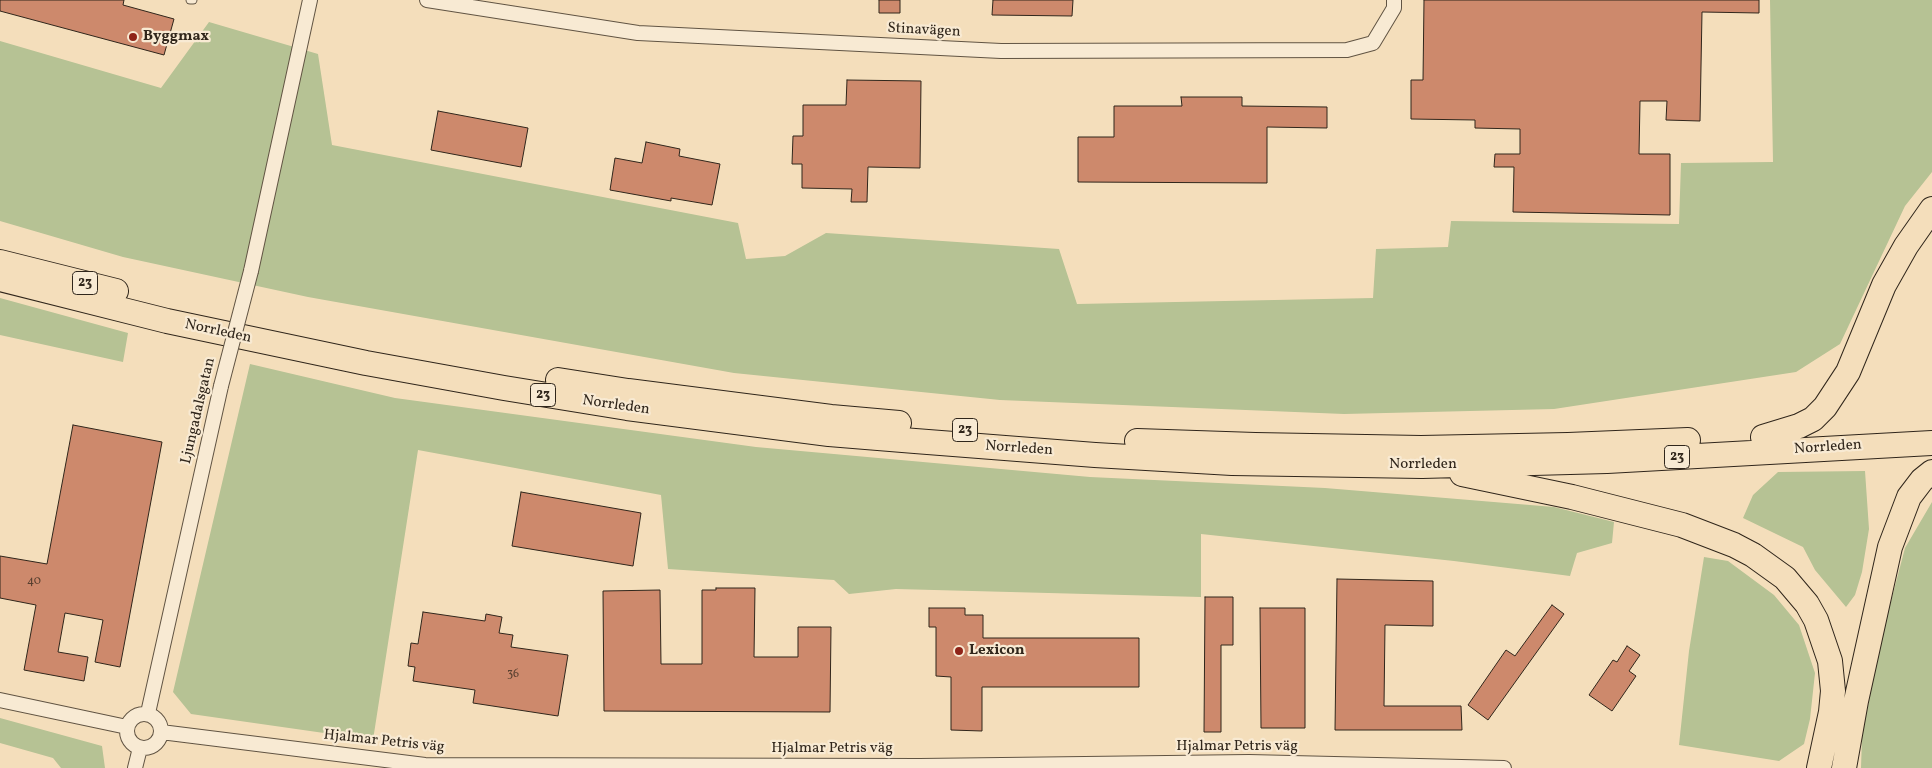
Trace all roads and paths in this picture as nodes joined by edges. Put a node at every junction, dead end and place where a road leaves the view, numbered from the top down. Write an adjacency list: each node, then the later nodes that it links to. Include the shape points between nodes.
1 (310, 0): 13 (street, Ljungadalsgatan, bridge)
2 (427, 0): 3 (street, Stinavägen, via 638,32 1001,51 1347,50 1373,43 1394,8)
3 (1394, 0)
4 (1932, 209): 8 (highway, via 1884,285 1848,372 1825,407 1799,426)
5 (0, 262): 8 (highway, Norrleden / 23, via 171,305 378,349 628,391 831,416 1009,433 1255,446 1440,448)
6 (0, 279): 10 (highway, Norrleden / 23, via 366,364 627,408 829,434 1094,455)
7 (1932, 429): 8 (highway, Norrleden / 23)
8 (1764, 437)
9 (1932, 443): 10 (highway, Norrleden / 23, via 1607,461)
10 (1422, 466): 23 (highway, via 1572,497 1674,523 1727,542 1771,567 1807,604 1830,660 1831,712)
11 (1932, 472): 24 (highway, via 1909,498 1890,547)
12 (0, 700): 14 (street)
13 (148, 714): 14 (street, via 134,716); 15 (street, via 157,718)
14 (127, 727): 16 (street, via 128,738)
15 (161, 732): 16 (street, via 154,745); 17 (street, Hjalmar Petris väg, via 425,765)
16 (140, 748): 21 (street)
17 (582, 766): 18 (street, Hjalmar Petris väg)
18 (651, 766): 19 (street, Hjalmar Petris väg)
19 (920, 767): 20 (street, Hjalmar Petris väg, via 1249,762)
20 (1438, 767): 22 (street, Hjalmar Petris väg)
21 (135, 768)
22 (1504, 768)
23 (1819, 768)
24 (1844, 768)

